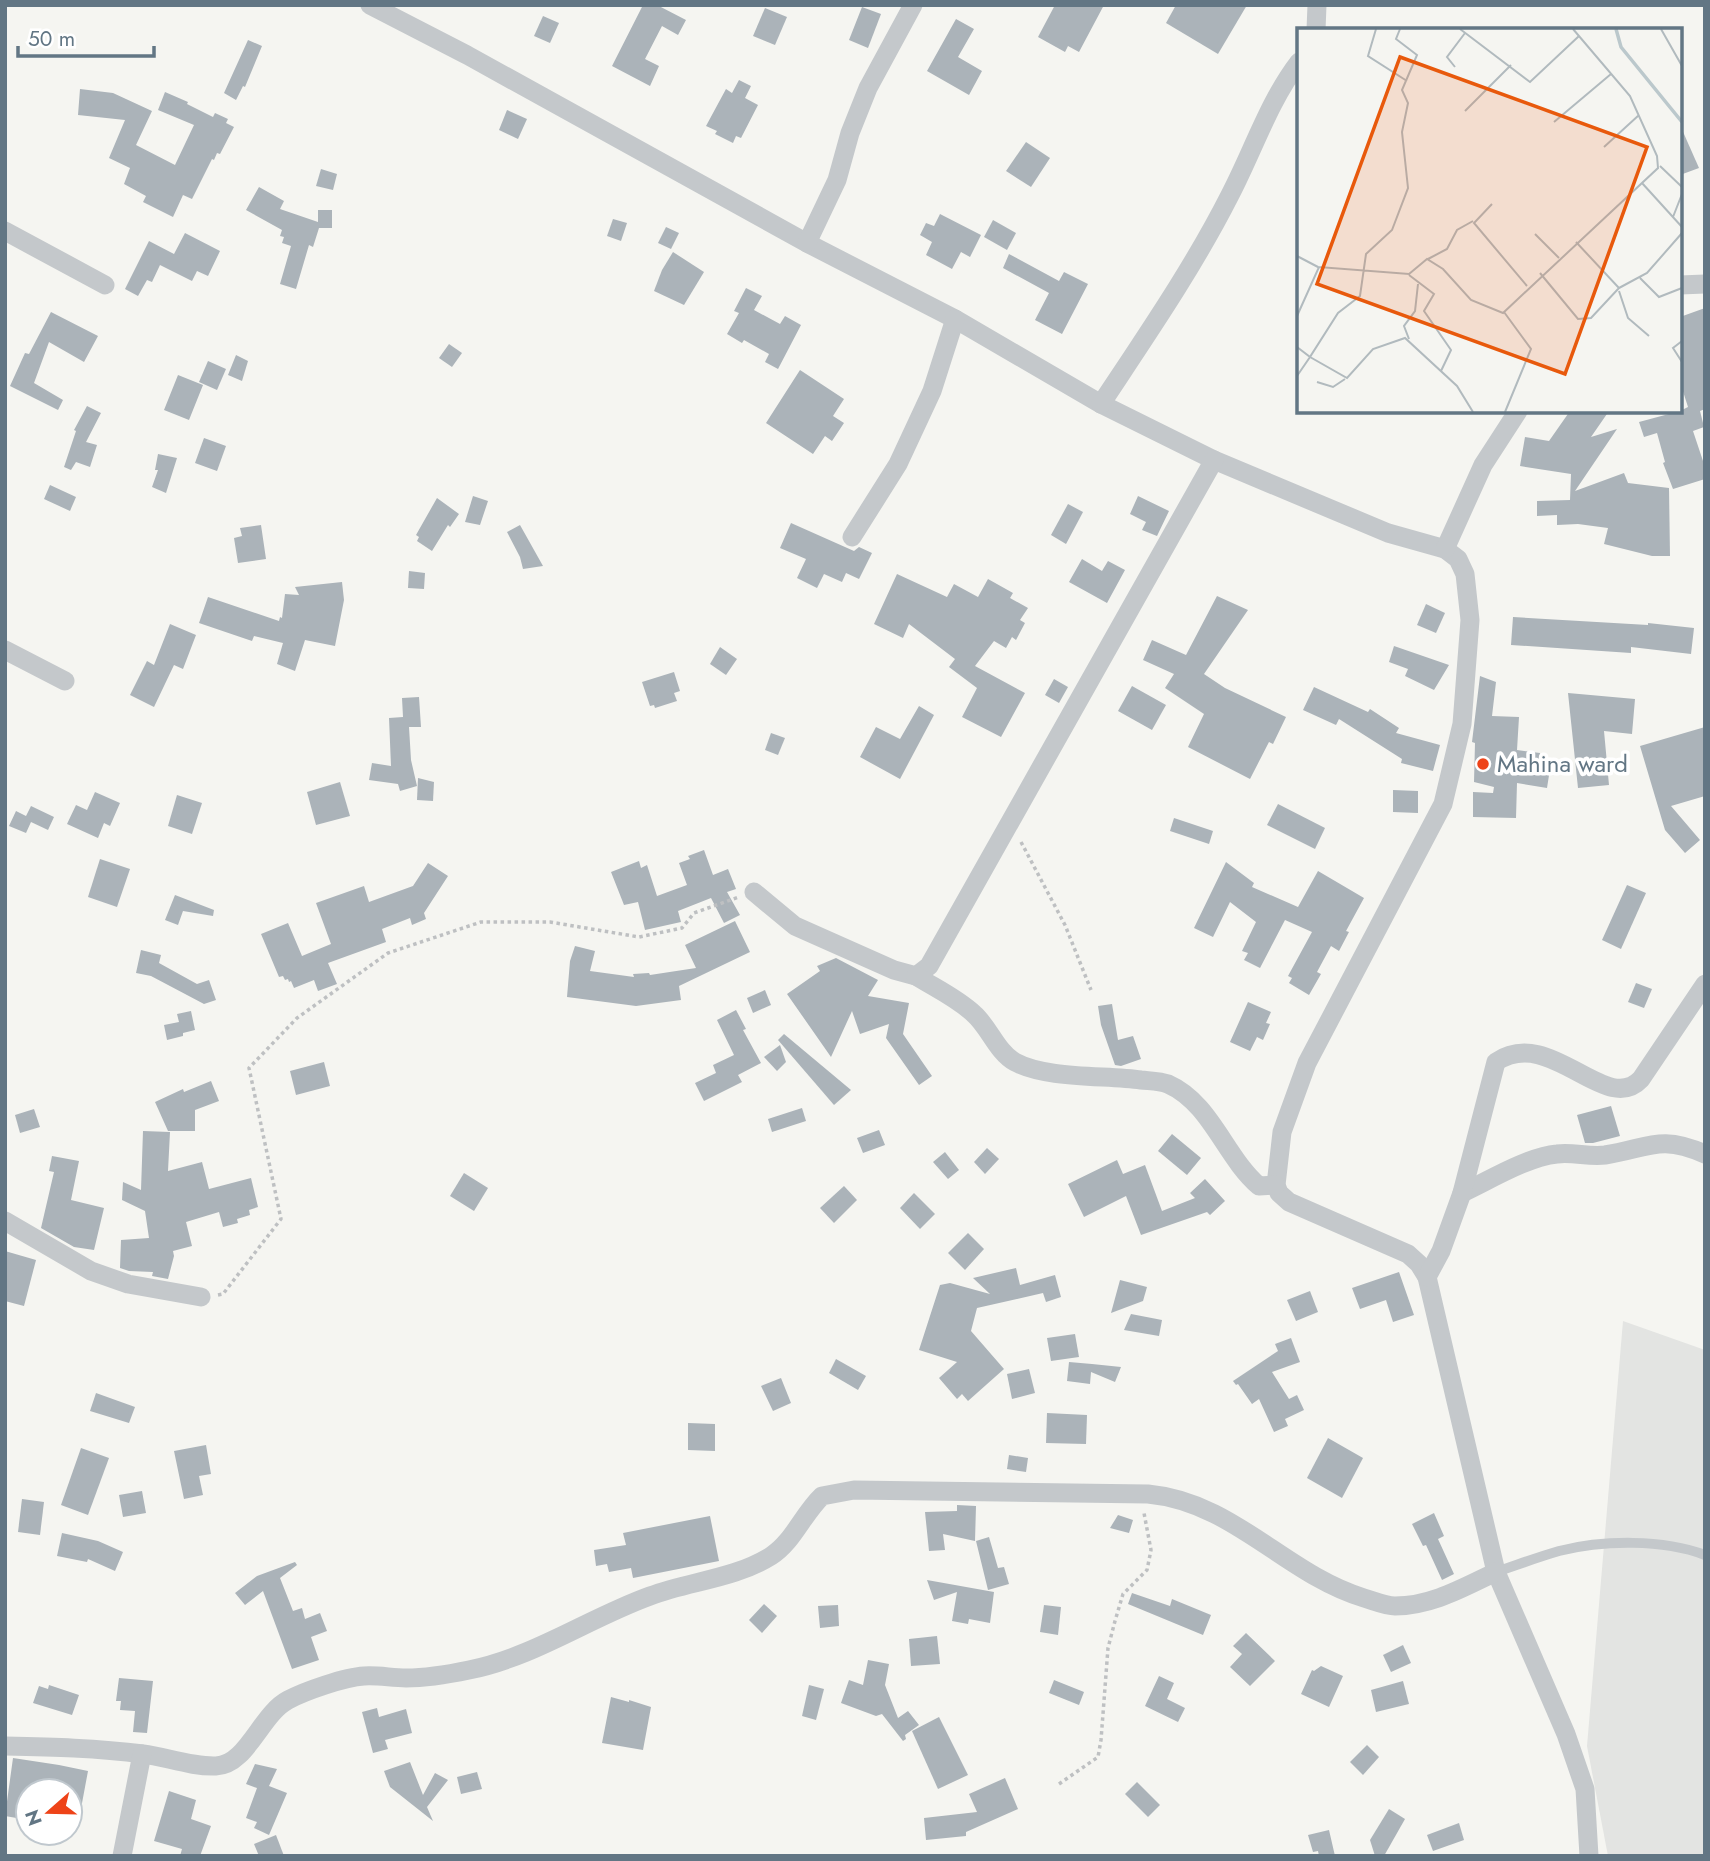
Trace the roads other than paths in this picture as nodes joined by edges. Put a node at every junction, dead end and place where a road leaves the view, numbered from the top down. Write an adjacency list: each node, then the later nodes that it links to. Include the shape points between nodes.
1 (370, 5): 7 (street)
2 (913, 5): 7 (street, via 867,88 836,180)
3 (1317, 5): 4 (street)
4 (1316, 28)
5 (1297, 65): 12 (street, via 1230,196)
6 (5, 231): 9 (street)
7 (807, 243): 11 (street)
8 (1705, 284): 10 (street)
9 (105, 285)
10 (1682, 285)
11 (955, 319): 12 (street); 15 (street, via 932,391 898,464)
12 (1101, 404): 14 (street)
13 (1517, 413): 16 (street, via 1483,465)
14 (1214, 460): 16 (street, via 1388,533); 20 (street, via 929,966)
15 (852, 537)
16 (1445, 549): 23 (street, via 1458,559 1465,574 1470,620 1462,724 1443,804 1307,1063 1282,1132)
17 (5, 650): 18 (street)
18 (65, 681)
19 (754, 892): 20 (street, via 795,926)
20 (916, 976): 23 (street, via 974,1014 1015,1062 1063,1073 1167,1083 1206,1117 1250,1178 1259,1186)
21 (1705, 984): 24 (street, via 1641,1079 1628,1088 1599,1084 1566,1065 1529,1052 1496,1062)
22 (1705, 1154): 24 (street, via 1664,1142 1593,1156 1558,1153)
23 (1276, 1185): 26 (street, via 1289,1202 1409,1254)
24 (1462, 1193): 26 (street)
25 (5, 1221): 27 (street, via 91,1271 128,1284)
26 (1427, 1278): 29 (street)
27 (201, 1297)
28 (1705, 1555): 29 (lane, via 1636,1541 1560,1551)
29 (1496, 1572): 31 (street, via 1440,1599 1394,1606 1345,1592 1213,1511 1174,1497 854,1490 822,1496 786,1543 764,1560 650,1596 494,1664 410,1678 363,1676 288,1700 230,1762 218,1766); 33 (street, via 1585,1789)
30 (5, 1746): 31 (street)
31 (142, 1754): 32 (street)
32 (122, 1856)
33 (1590, 1856)

